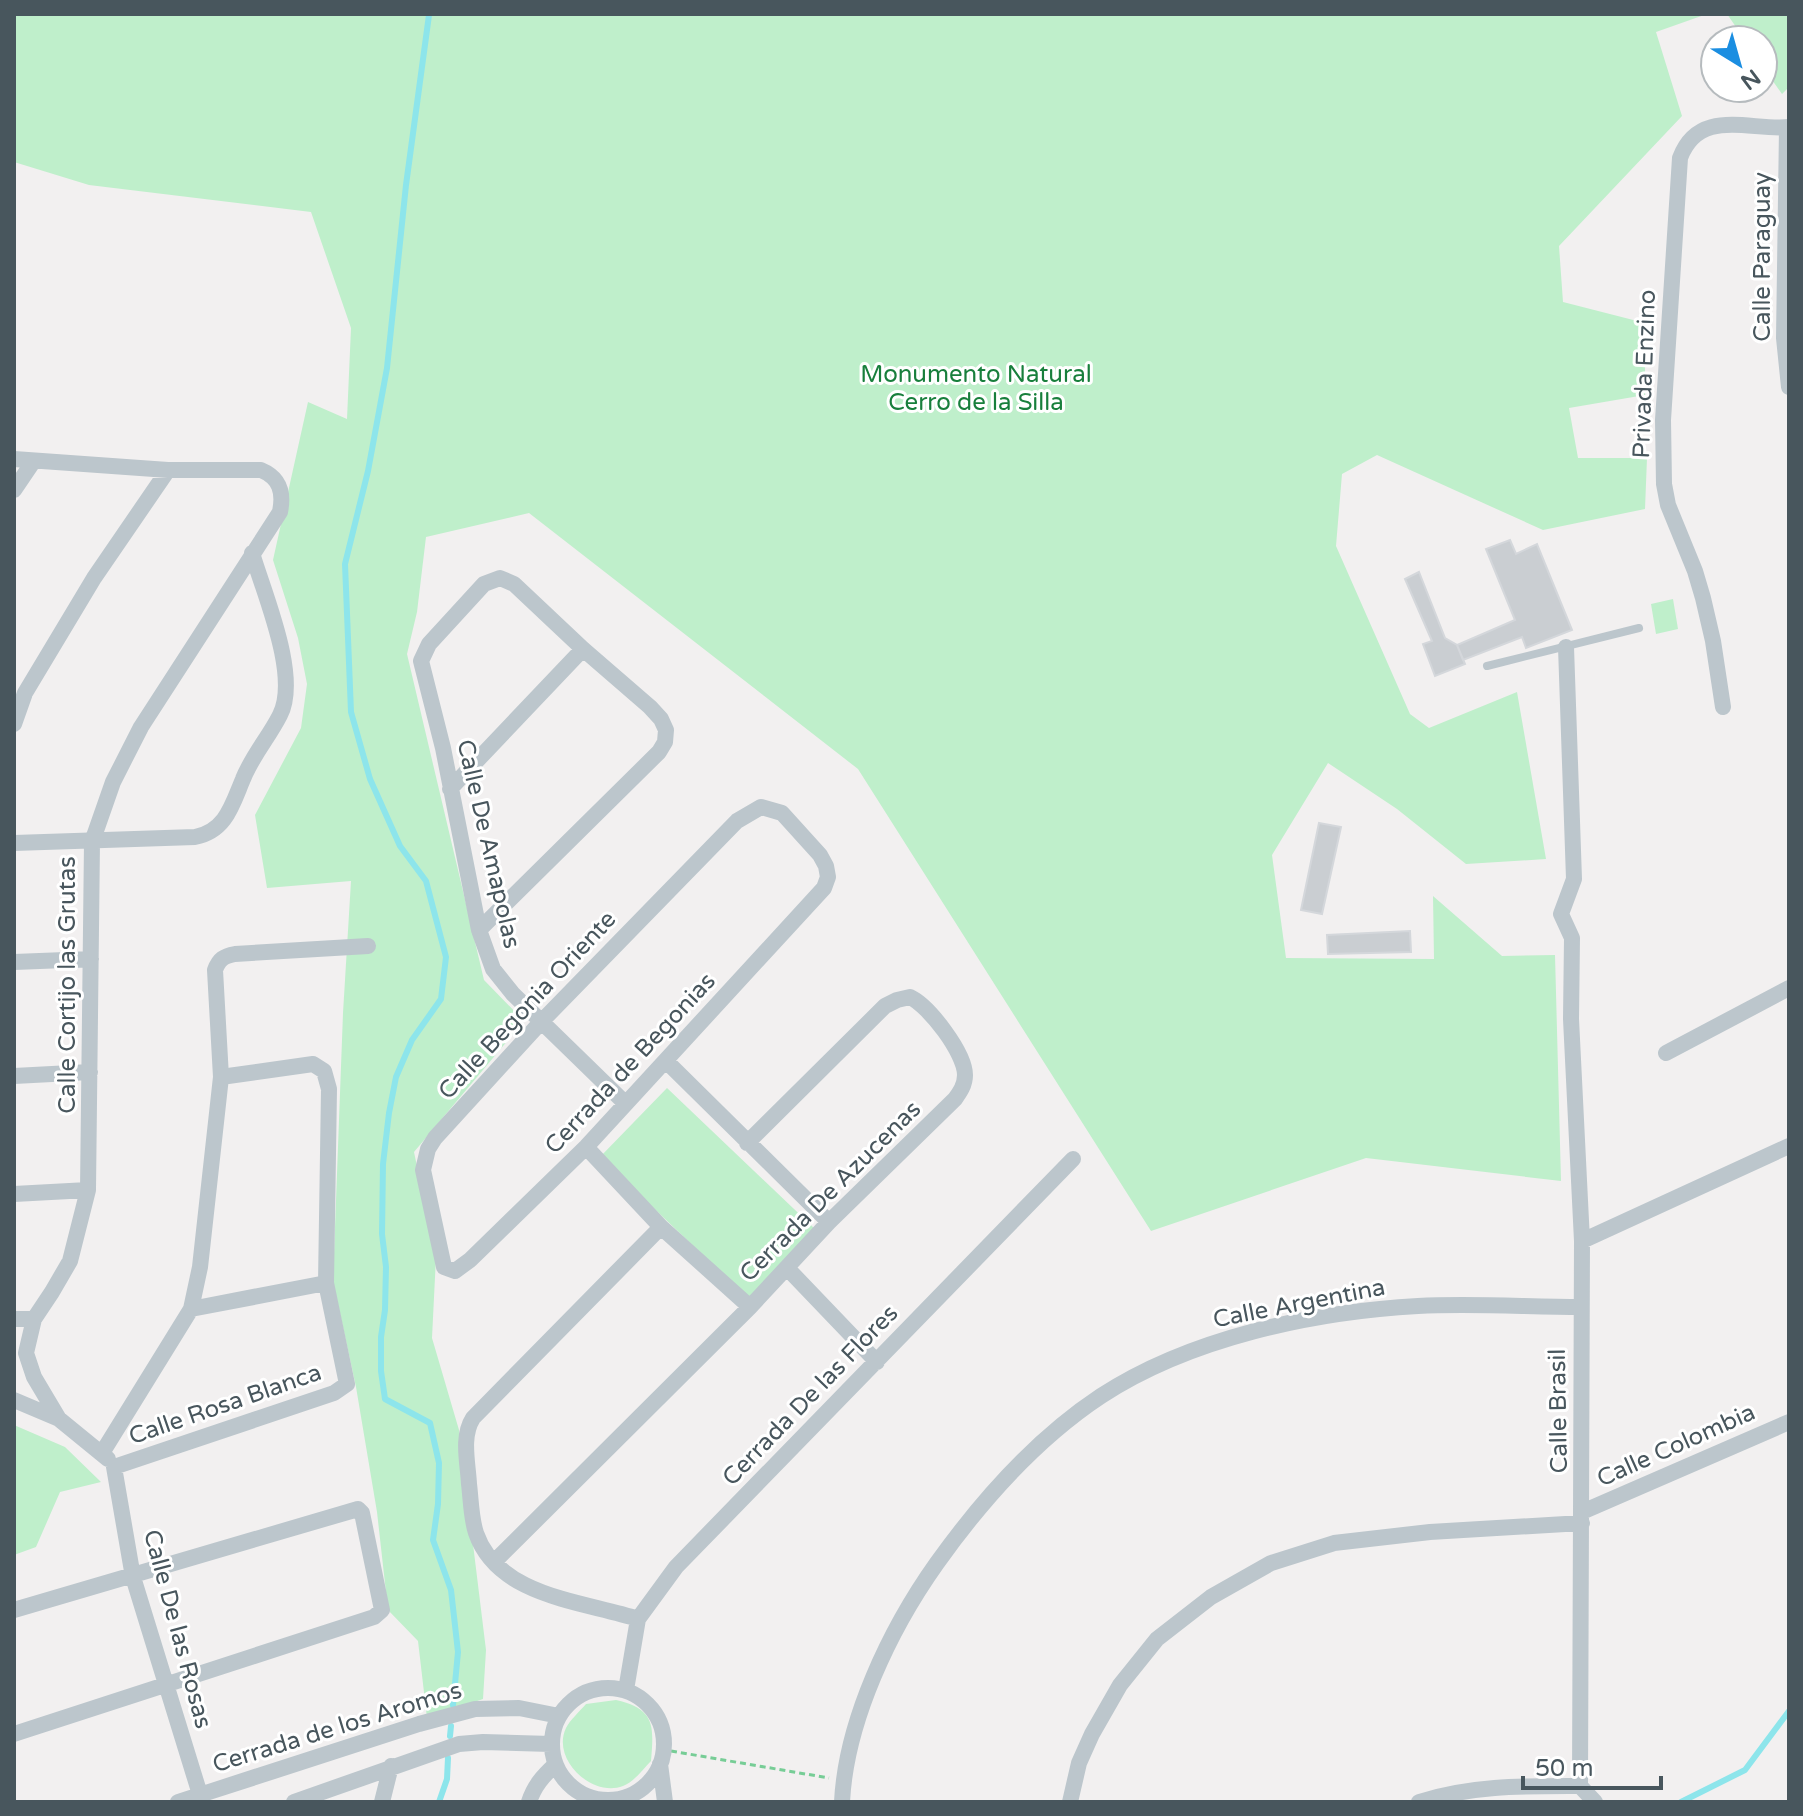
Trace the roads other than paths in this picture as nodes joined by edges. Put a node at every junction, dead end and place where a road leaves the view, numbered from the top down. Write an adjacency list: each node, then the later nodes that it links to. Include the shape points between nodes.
1 (1788, 127): 2 (street, Calle Paraguay, via 1784,338); 12 (street, Privada Enzino, via 1714,126 1692,138 1680,158 1663,420 1664,484 1703,598)
2 (1789, 387)
3 (14, 459): 4 (street)
4 (33, 462): 5 (street); 6 (street)
5 (168, 470): 7 (street, Calle Cortijo las Grutas, via 261,470 272,475 280,485 280,512); 13 (street, via 94,578 25,693)
6 (14, 490)
7 (252, 553): 15 (street, Calle Cortijo las Grutas, via 141,727 113,782); 15 (street, via 284,660 287,695 227,816 219,827 195,837)
8 (1639, 628): 9 (lane)
9 (1566, 647): 11 (lane); 38 (street, Calle Brasil, via 1574,879 1561,914 1572,938)
10 (583, 649): 14 (street); 14 (street, Calle De Amapolas, via 514,584 500,578 484,584 429,644 421,661); 18 (street, via 661,719 665,742)
11 (1487, 666)
12 (1723, 707)
13 (14, 724)
14 (450, 789): 18 (street, Calle De Amapolas)
15 (92, 842): 16 (street); 20 (street, Calle Cortijo las Grutas)
16 (14, 843)
17 (828, 877): 23 (street, Calle Begonia Oriente, via 820,855 782,813 761,807 737,821); 25 (street, Cerrada de Begonias, via 817,897)
18 (479, 930): 23 (street, Calle De Amapolas, via 493,969)
19 (368, 946): 28 (street, via 221,958 215,970)
20 (91, 959): 21 (street); 26 (street, Calle Cortijo las Grutas)
21 (14, 962)
22 (1789, 988): 24 (street)
23 (541, 1022): 29 (street, Calle De Amapolas); 40 (street, Calle Begonia Oriente, via 435,1138 424,1161 440,1261)
24 (1666, 1053)
25 (666, 1061): 29 (street, Cerrada de Begonias); 30 (street)
26 (90, 1072): 27 (street); 34 (street, Calle Cortijo las Grutas)
27 (14, 1076)
28 (221, 1077): 41 (street, Calle Rosa Blanca, via 313,1064 324,1071 329,1089); 44 (street)
29 (625, 1103): 32 (street, Cerrada de Begonias)
30 (747, 1143): 36 (street); 36 (street, Cerrada De Azucenas, via 885,1006 910,997 929,1010 963,1066 962,1089)
31 (1789, 1146): 38 (street)
32 (586, 1147): 37 (street); 40 (street, Cerrada de Begonias)
33 (1073, 1159): 47 (street, Cerrada De las Flores)
34 (88, 1190): 35 (street); 46 (street, Calle Cortijo las Grutas, via 70,1261)
35 (14, 1194)
36 (829, 1222): 39 (street, Cerrada De Azucenas)
37 (661, 1227): 42 (street); 54 (street, via 473,1418 466,1435 474,1520)
38 (1582, 1241): 43 (street, Calle Brasil)
39 (787, 1268): 42 (street, Cerrada De Azucenas); 47 (street)
40 (455, 1271)
41 (326, 1283): 44 (street); 52 (street, Calle Rosa Blanca, via 347,1384)
42 (750, 1307): 54 (street, Cerrada De Azucenas)
43 (1581, 1307): 53 (street, Calle Brasil); 73 (street, Calle Argentina, via 1417,1306 1280,1326 1206,1345 1102,1396 1012,1471 922,1584 885,1649 867,1694)
44 (191, 1309): 51 (street)
45 (14, 1319): 46 (street)
46 (34, 1319): 49 (street, Calle Cortijo las Grutas, via 26,1353 29,1365)
47 (877, 1362): 57 (street, Cerrada De las Flores, via 676,1567)
48 (14, 1400): 49 (street, Calle Rosa Blanca)
49 (59, 1419): 51 (street, Calle Rosa Blanca)
50 (1789, 1422): 53 (street, Calle Colombia)
51 (102, 1453): 52 (street, Calle Rosa Blanca)
52 (114, 1467): 55 (street, Calle De las Rosas)
53 (1582, 1518): 66 (street, Calle Brasil); 74 (street, via 1334,1543 1271,1563 1211,1597 1157,1639 1120,1685 1092,1734)
54 (494, 1562): 57 (street, via 539,1592)
55 (133, 1577): 56 (street); 58 (street, Calle De las Rosas); 58 (street, via 354,1509 362,1513 379,1614)
56 (14, 1610)
57 (638, 1619): 59 (street, Cerrada De las Flores)
58 (167, 1686): 61 (street); 67 (street, Calle De las Rosas)
59 (626, 1690): 60 (street, via 588,1691); 63 (street, via 650,1707 663,1734)
60 (559, 1716): 62 (street); 67 (street, Cerrada de los Aromos, via 519,1708 475,1709)
61 (14, 1734)
62 (551, 1744): 64 (street); 65 (street, via 459,1744)
63 (662, 1756): 64 (street, via 650,1780 617,1799 580,1793); 72 (street)
64 (555, 1765): 71 (street)
65 (391, 1766): 69 (street); 70 (street)
66 (1580, 1786): 75 (street, via 1503,1786); 76 (street)
67 (201, 1798): 68 (street, Cerrada de los Aromos)
68 (178, 1802)
69 (294, 1802)
70 (382, 1802)
71 (529, 1802)
72 (665, 1802)
73 (842, 1802)
74 (1070, 1802)
75 (1419, 1802)
76 (1595, 1802)

